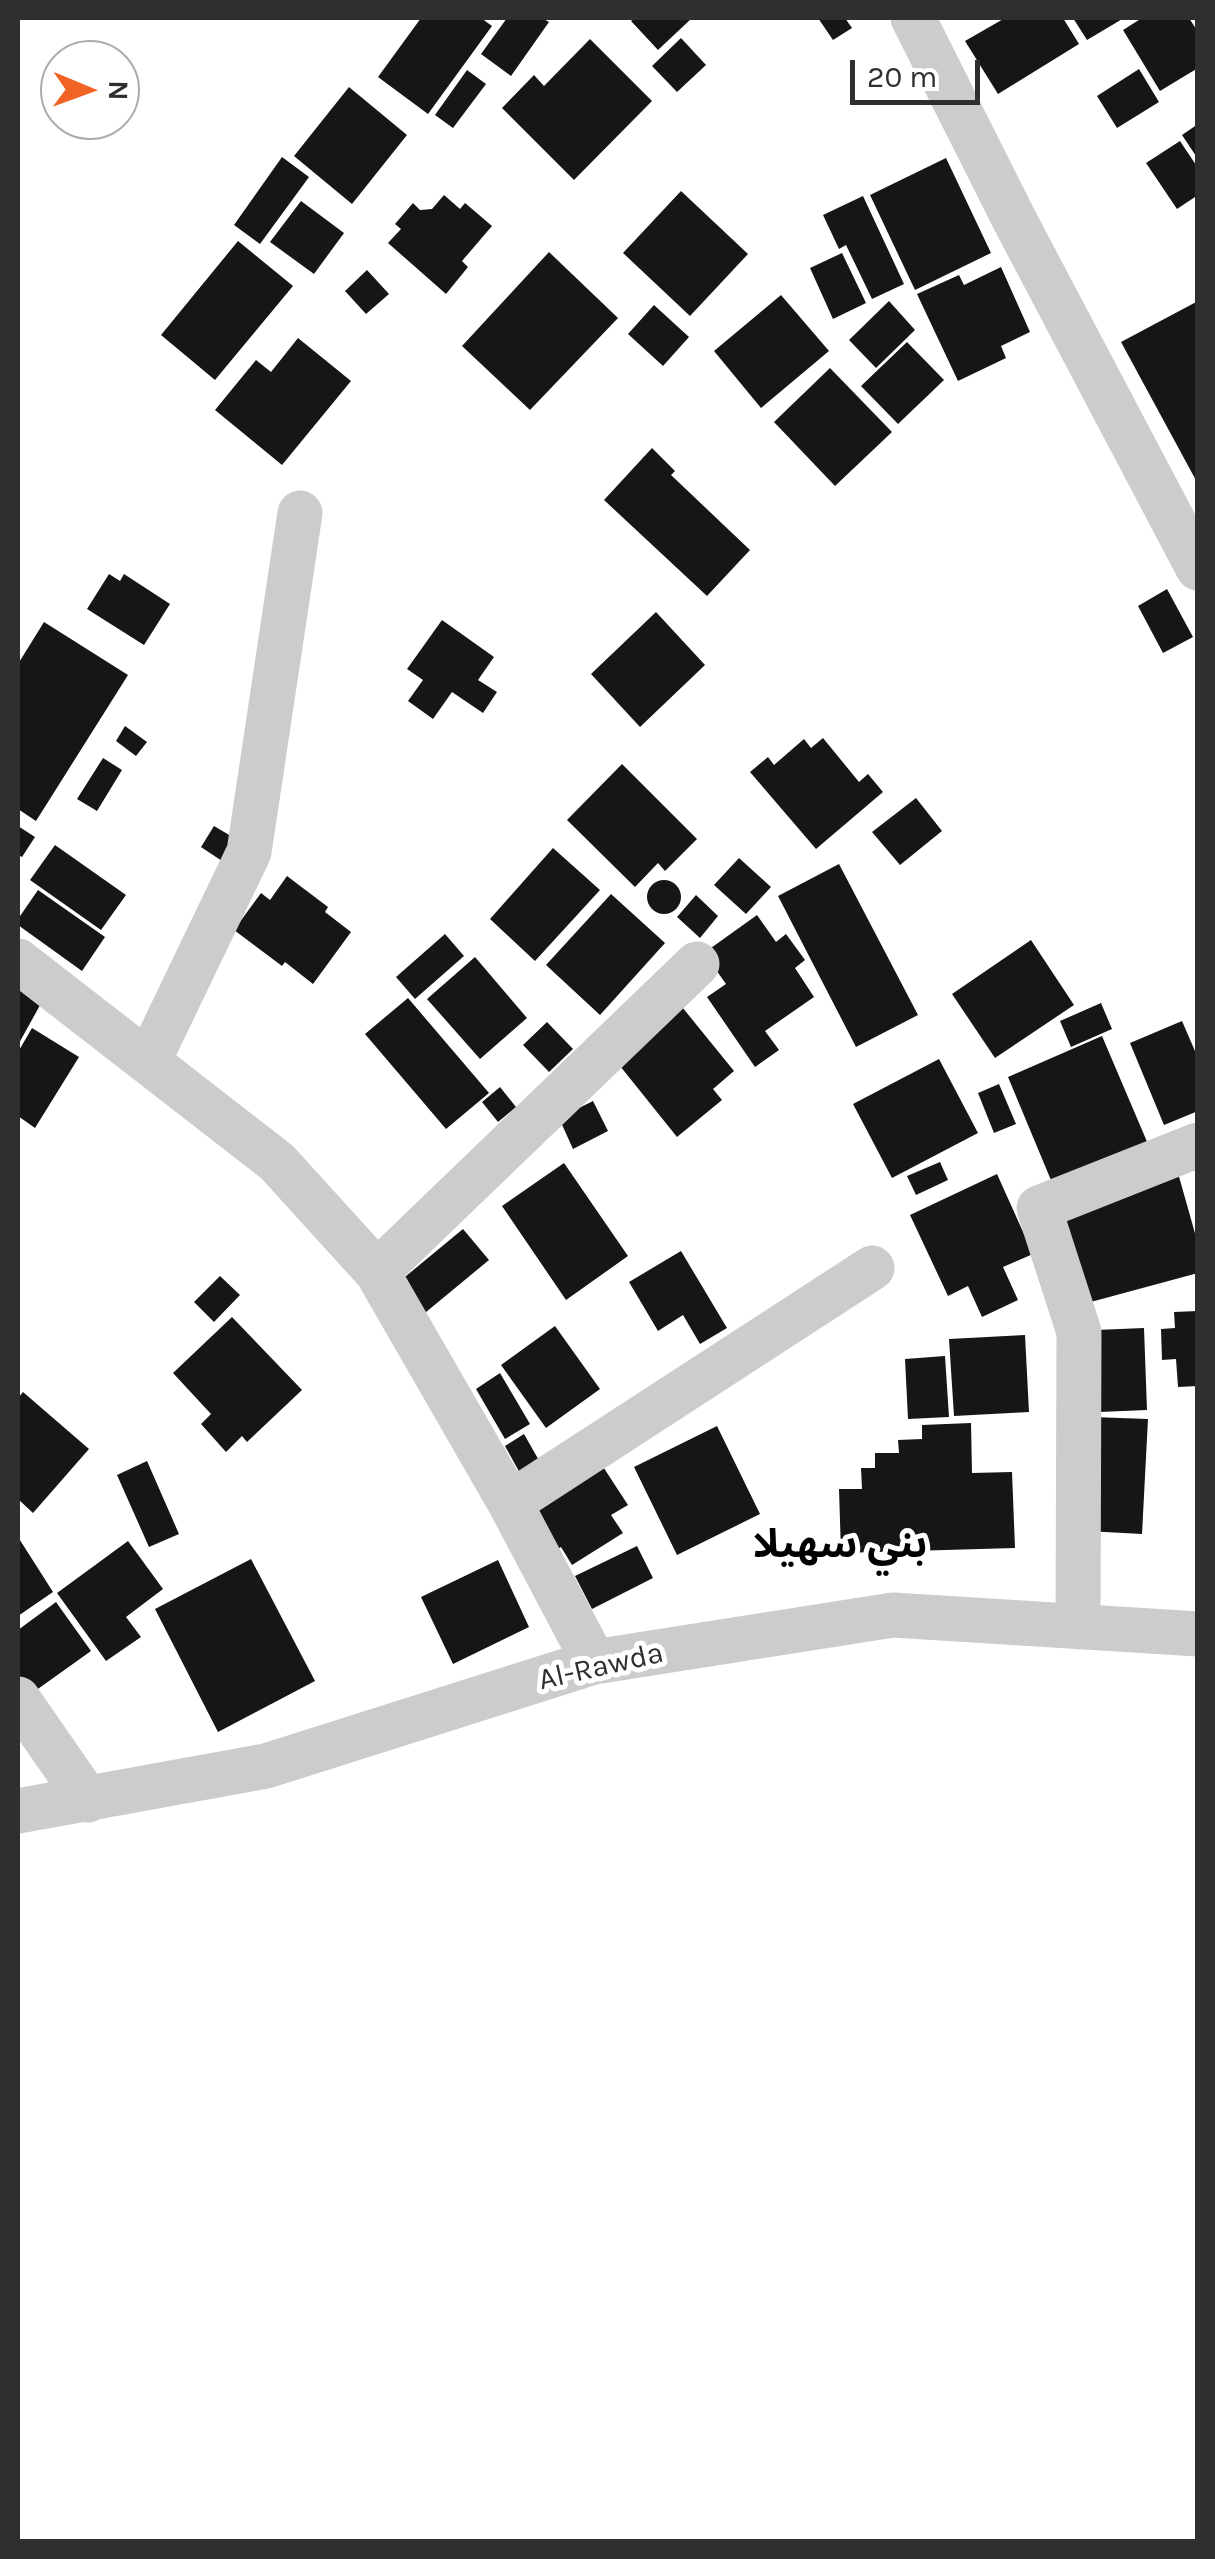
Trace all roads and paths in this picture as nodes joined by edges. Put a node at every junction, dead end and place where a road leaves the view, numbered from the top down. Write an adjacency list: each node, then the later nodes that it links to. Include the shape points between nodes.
1 (913, 18): 3 (street)
2 (300, 513): 6 (street, via 249,852)
3 (1198, 568)
4 (18, 961): 6 (street)
5 (696, 964): 9 (street)
6 (148, 1062): 9 (street, via 278,1162)
7 (1198, 1145): 11 (street, via 1039,1208 1079,1332)
8 (872, 1268): 10 (street)
9 (377, 1272): 10 (street)
10 (510, 1502): 13 (street)
11 (1078, 1627): 12 (street, Al-Rawda); 13 (street, Al-Rawda, via 893,1615)
12 (1198, 1634)
13 (594, 1662): 15 (street, Al-Rawda, via 266,1766)
14 (18, 1699): 15 (street)
15 (88, 1800): 16 (street, Al-Rawda)
16 (18, 1812)

